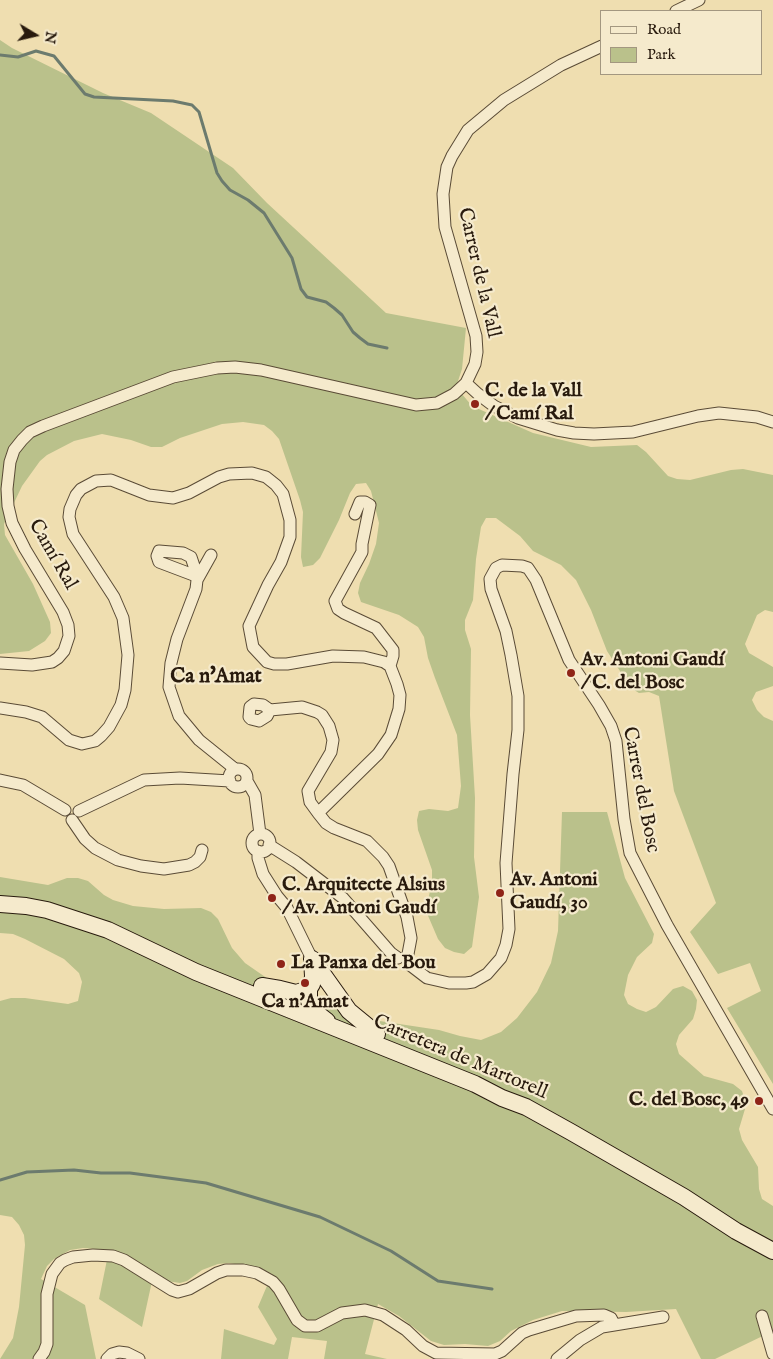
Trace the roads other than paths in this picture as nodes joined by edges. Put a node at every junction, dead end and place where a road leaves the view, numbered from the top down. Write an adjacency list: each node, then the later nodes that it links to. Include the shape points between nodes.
1 (700, 0): 2 (street)
2 (678, 10)
3 (600, 47): 4 (street, Carrer de la Vall, via 561,65 484,115 459,142 447,167 443,194 444,227 476,336 475,364)
4 (466, 383): 5 (street, via 494,406 518,418 574,433 633,432 719,414 757,416); 8 (street, Camí Ral, via 437,403 416,405 247,367 226,367 173,377 30,432 14,450 8,474 8,506 12,523 25,549 64,612 68,644 52,662 32,665)
5 (773, 422)
6 (355, 514): 9 (street, via 360,502 370,506 362,552 335,601 344,613 376,628 393,650)
7 (211, 555): 12 (street, via 197,578 177,640 169,687 179,716 199,740)
8 (0, 662)
9 (390, 666): 10 (street, via 350,656 274,664 267,662 253,647 249,626 290,537 289,510 283,494 272,481 252,473 229,474 189,493 166,498 103,480 88,484 76,495 69,517 73,534 114,597 123,618 128,656 121,705 101,736 82,744 69,740 37,715); 16 (street, via 400,695 391,735 378,754)
10 (0, 708)
11 (270, 710): 16 (street, via 310,709 322,715 329,726 333,740 331,752 308,791 310,802)
12 (235, 769): 14 (street, via 230,774); 15 (street, via 245,771)
13 (0, 780): 17 (street, via 23,785 65,810 72,805 77,808)
14 (230, 781): 15 (street, via 238,787); 17 (street, via 144,780)
15 (247, 782): 18 (street, via 255,795)
16 (318, 812): 25 (street, via 334,828 367,841 386,862 410,933 411,944)
17 (75, 816): 20 (street, via 85,839 118,860 164,869 189,865 200,857)
18 (260, 834): 19 (street, via 268,837); 21 (street, via 252,843)
19 (269, 846): 21 (street); 25 (street, via 343,898 391,953)
20 (202, 850)
21 (258, 851): 24 (street, via 263,874 287,908)
22 (0, 904): 23 (main road, Carretera de Martorell, via 47,910)
23 (109, 931): 26 (main road, via 131,935); 29 (main road, Carretera de Martorell, via 169,960)
24 (312, 959): 27 (main road); 28 (main road)
25 (405, 959): 34 (street, Carrer del Bosc, via 427,978 466,983 487,974 501,958 506,945 509,929 506,863 518,696 512,656 490,579 496,568 510,564 528,568 536,580 568,660 611,726 616,741 630,853 667,925)
26 (262, 986): 27 (main road, via 296,993); 30 (main road)
27 (310, 987): 28 (main road, via 322,980); 30 (main road, via 309,1001)
28 (333, 987): 30 (main road, via 332,1002 326,1008); 32 (main road, via 349,1011)
29 (286, 1008): 30 (main road); 31 (main road, Carretera de Martorell)
30 (316, 1010): 31 (main road); 32 (main road)
31 (339, 1029): 33 (main road, Carretera de Martorell)
32 (377, 1034): 33 (main road, via 474,1075 506,1092)
33 (526, 1108): 35 (main road, Carretera de Martorell)
34 (773, 1109)
35 (773, 1251)
36 (762, 1316): 39 (street)
37 (663, 1317): 38 (street)
38 (614, 1324): 40 (street, via 604,1315 576,1316 522,1333 495,1354 436,1353 383,1315 365,1310 342,1313 317,1326 305,1326 296,1320 279,1289 257,1273 226,1270 178,1292 124,1260 94,1254 65,1260 52,1274 47,1294 46,1344); 43 (street, via 593,1331)
39 (773, 1354)
40 (39, 1359)
41 (107, 1359): 42 (street, via 122,1352)
42 (139, 1359)
43 (558, 1359)

